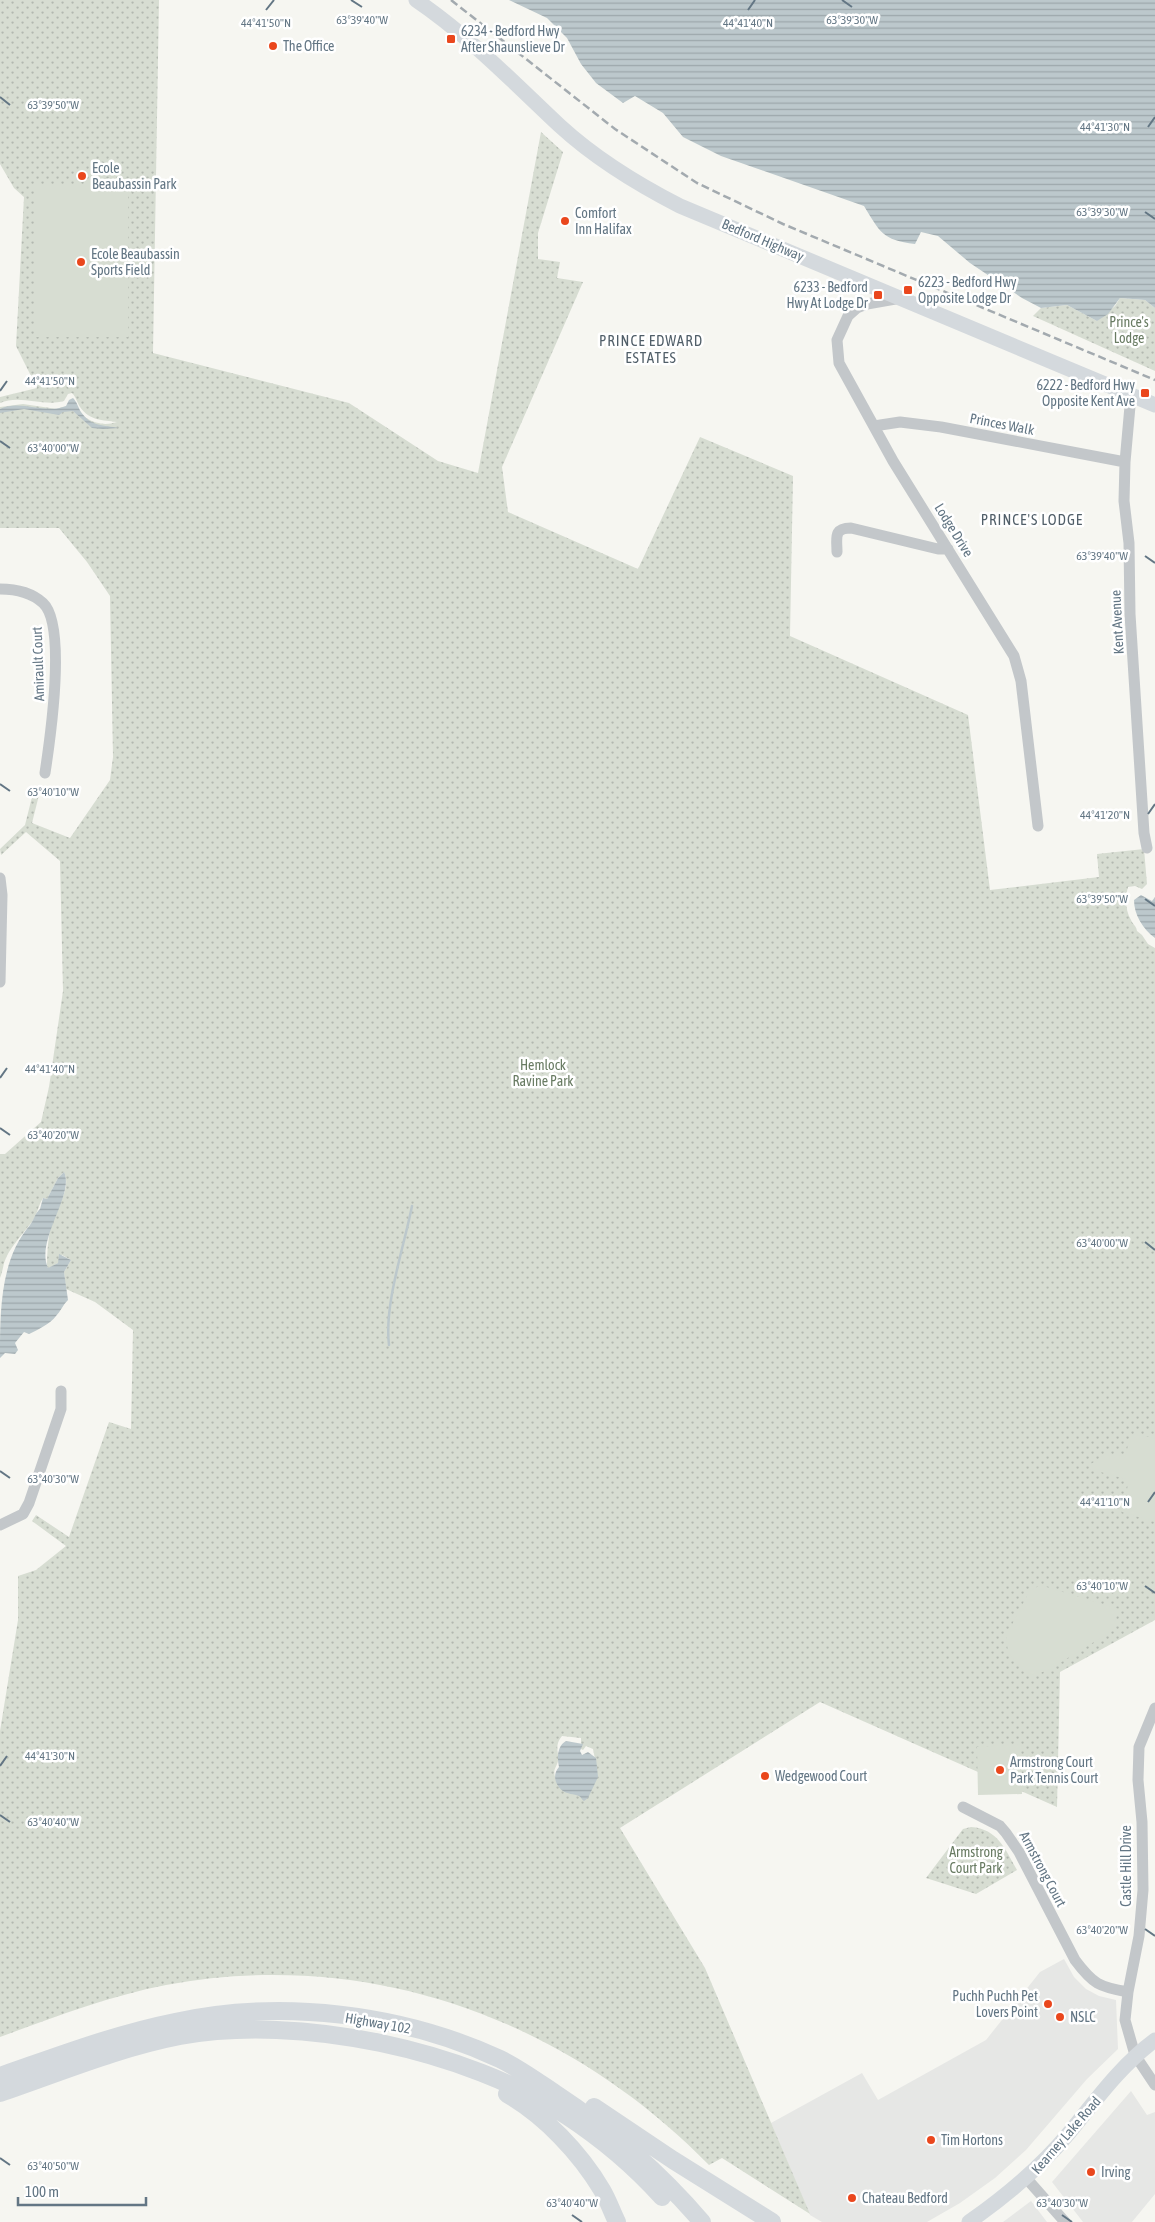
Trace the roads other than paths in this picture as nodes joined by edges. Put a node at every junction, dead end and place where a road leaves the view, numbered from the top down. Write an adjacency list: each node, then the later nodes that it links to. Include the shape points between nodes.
1 (416, 0): 2 (main road, Bedford Highway, via 477,47 576,139 641,186 680,206)
2 (901, 298): 3 (main road, Bedford Highway); 5 (street, Lodge Drive, via 857,308 848,316 837,340 840,367)
3 (1131, 395): 4 (main road, Bedford Highway); 6 (street, Kent Avenue)
4 (1155, 405)
5 (874, 426): 6 (street, Princes Walk, via 900,422 941,427); 7 (street, Lodge Drive)
6 (1125, 462): 12 (street, Kent Avenue, via 1130,614)
7 (948, 549): 8 (street, via 842,528 836,536); 11 (street, Lodge Drive, via 1014,656 1021,681)
8 (837, 552)
9 (0, 589): 10 (street, Amirault Court, via 27,593 44,603 54,629 55,700)
10 (45, 773)
11 (1038, 826)
12 (1147, 848)
13 (0, 878): 14 (street)
14 (0, 982)
15 (61, 1391): 16 (street, via 61,1409 29,1503 23,1514)
16 (0, 1525)
17 (1155, 1708): 19 (street, Castle Hill Drive, via 1139,1747 1143,1890 1139,1936)
18 (963, 1807): 19 (street, Armstrong Court, via 1000,1826 1006,1833 1086,1976 1103,1988)
19 (1128, 1992): 21 (street, Castle Hill Drive, via 1125,2020)
20 (1155, 2040): 21 (main road, Kearney Lake Road)
21 (1135, 2054): 25 (street, Castle Hill Drive); 27 (main road, Kearney Lake Road)
22 (500, 2059): 24 (highway, Highway 102, via 402,2026 334,2015 256,2012 177,2021 139,2030); 30 (highway, Highway 102, via 619,2138); 31 (highway, via 576,2095)
23 (445, 2061): 26 (highway, Highway 102, via 365,2040 332,2035 293,2030 218,2031 142,2046); 28 (highway, via 513,2097 538,2116 576,2154 602,2190); 29 (highway, Highway 102, via 478,2070 566,2116 613,2150)
24 (0, 2076)
25 (1155, 2085)
26 (0, 2093)
27 (1027, 2179): 32 (main road, Kearney Lake Road); 33 (street)
28 (617, 2222)
29 (686, 2222)
30 (702, 2222)
31 (772, 2222)
32 (969, 2222)
33 (1065, 2222)

